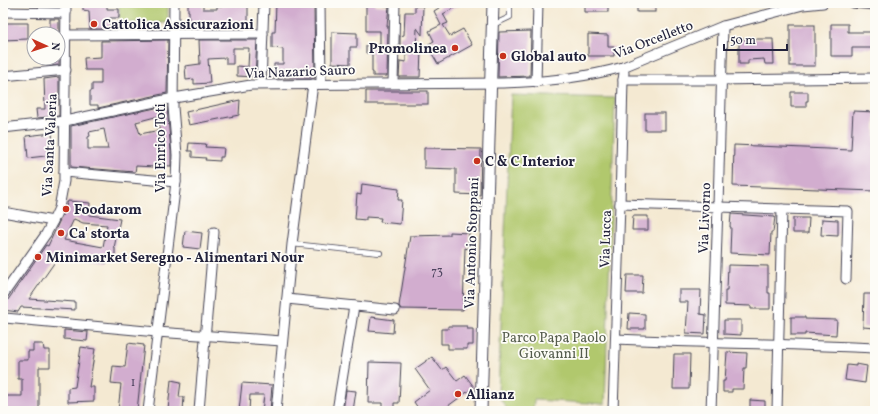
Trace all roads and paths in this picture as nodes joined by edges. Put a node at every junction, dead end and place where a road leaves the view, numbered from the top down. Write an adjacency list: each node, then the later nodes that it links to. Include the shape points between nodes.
1 (66, 3): 14 (street, Via Santa Valeria)
2 (174, 3): 18 (street, Via Enrico Toti)
3 (264, 3): 19 (street)
4 (320, 3): 32 (street)
5 (395, 3): 30 (street)
6 (493, 3): 15 (street, Via Antonio Stoppani)
7 (510, 3): 15 (lane, via 510,17)
8 (538, 3): 29 (street)
9 (823, 3): 12 (street, Via Orcelletto)
10 (853, 3): 11 (street)
11 (875, 5)
12 (784, 6): 17 (street, Via Orcelletto)
13 (3, 12): 14 (street)
14 (66, 13): 16 (street, Via Santa Valeria)
15 (493, 25): 28 (street, Via Antonio Stoppani)
16 (66, 26)
17 (723, 26): 22 (street, Via Orcelletto); 27 (street, Via Livorno)
18 (174, 34): 19 (street); 20 (street); 33 (street, Via Enrico Toti)
19 (263, 34): 31 (street)
20 (66, 35)
21 (66, 66): 23 (street, Via Santa Valeria)
22 (623, 67): 26 (street, Via Lucca); 29 (street, Via Orcelletto, via 579,77)
23 (66, 70): 24 (street); 34 (street, Via Santa Valeria)
24 (3, 76)
25 (875, 78): 27 (street)
26 (623, 80): 27 (street); 38 (street, Via Lucca)
27 (722, 80): 39 (street, Via Livorno)
28 (491, 82): 29 (street, Via Orcelletto); 30 (street, Via Nazario Sauro); 63 (street, Via Antonio Stoppani)
29 (536, 82)
30 (392, 83): 32 (street, Via Nazario Sauro)
31 (261, 84): 32 (street, Via Nazario Sauro); 33 (street, Via Nazario Sauro)
32 (317, 84): 44 (street)
33 (174, 98): 34 (street, Via Nazario Sauro); 37 (street, Via Enrico Toti)
34 (65, 121): 35 (street, Via Nazario Sauro); 36 (street, Via Santa Valeria)
35 (3, 128)
36 (64, 172): 37 (street); 42 (street, Via Santa Valeria, via 59,208)
37 (176, 182): 52 (street, Via Enrico Toti)
38 (620, 204): 39 (street); 54 (street, Via Lucca)
39 (718, 206): 40 (street); 56 (street, Via Livorno)
40 (782, 209): 46 (street, via 848,211); 57 (street)
41 (3, 212): 42 (street)
42 (53, 221): 47 (street, Via Santa Valeria)
43 (214, 232): 53 (street)
44 (292, 244): 45 (lane); 48 (street)
45 (380, 253)
46 (846, 279)
47 (3, 295)
48 (287, 299): 49 (street); 55 (street)
49 (354, 306): 50 (street); 62 (street)
50 (395, 310)
51 (5, 318): 52 (street)
52 (157, 332): 53 (street); 59 (street, Via Enrico Toti)
53 (205, 336): 55 (street); 60 (street)
54 (616, 340): 56 (street); 64 (street, Via Lucca)
55 (282, 341): 61 (street)
56 (714, 343): 57 (street); 65 (street, Via Livorno)
57 (778, 344): 58 (street); 66 (street)
58 (875, 348)
59 (148, 411)
60 (199, 411)
61 (276, 411)
62 (337, 411)
63 (481, 411)
64 (613, 411)
65 (711, 411)
66 (777, 411)

